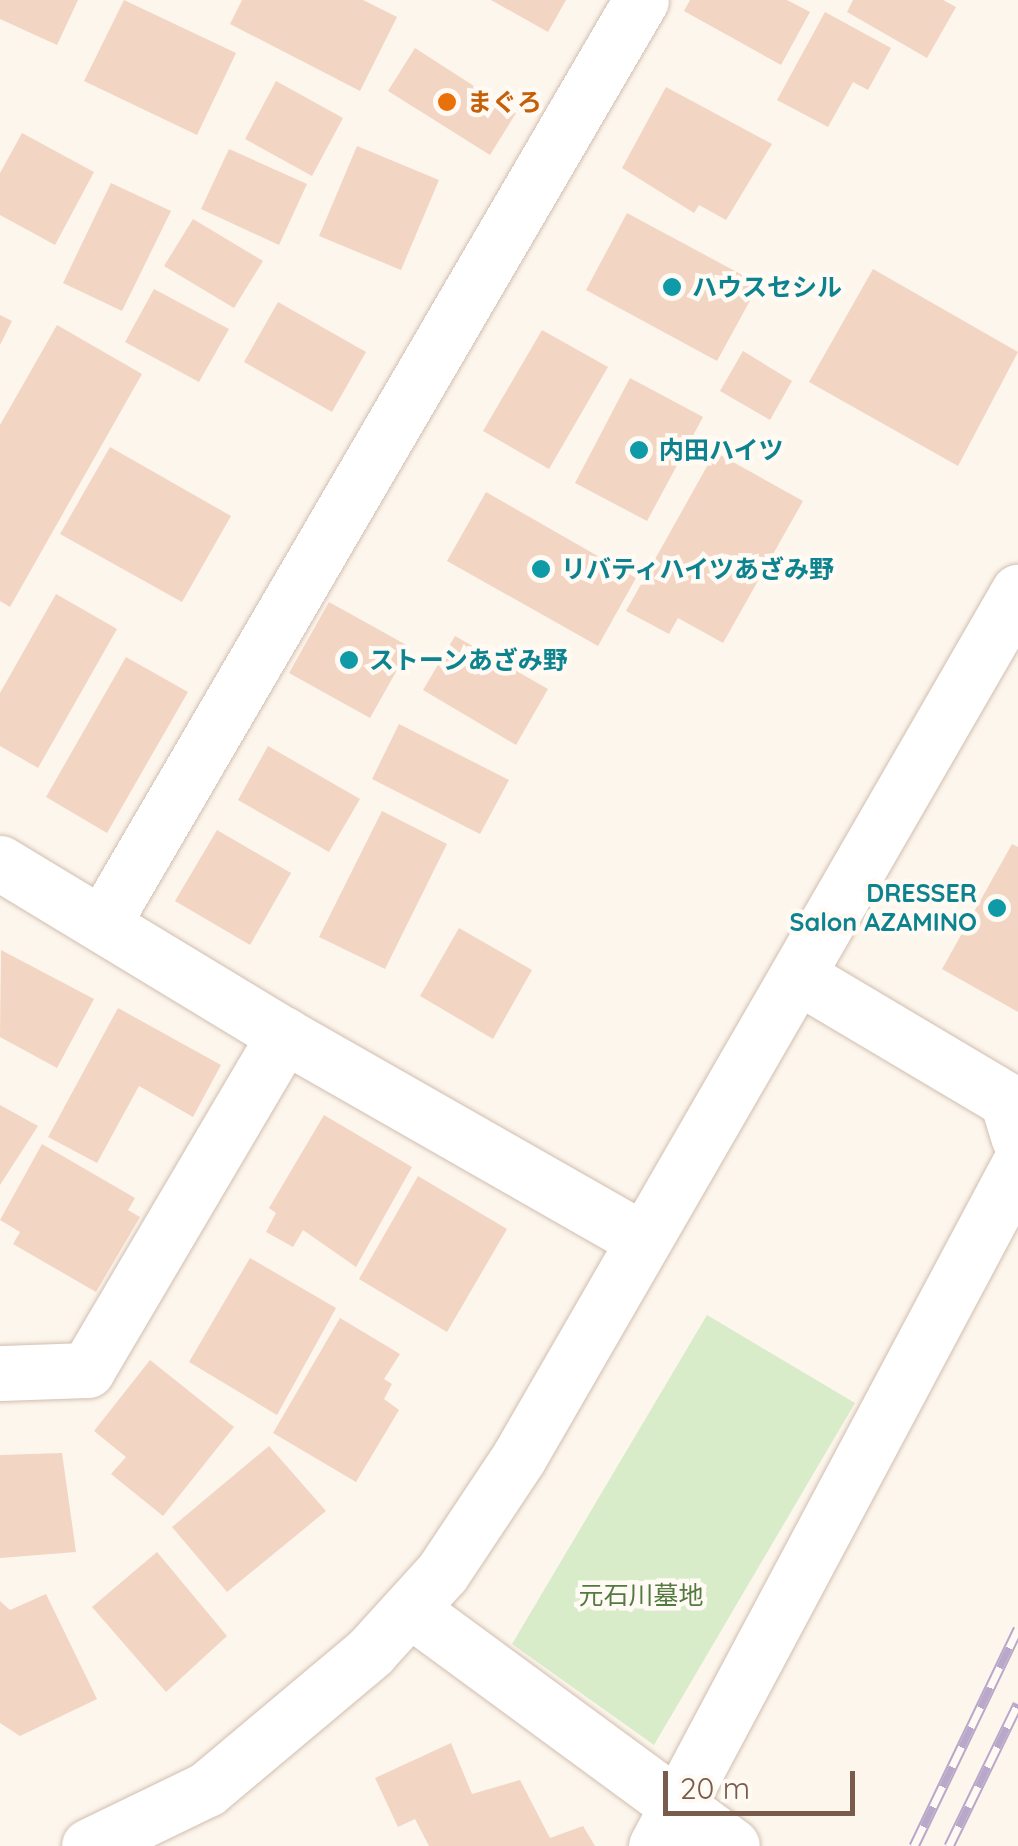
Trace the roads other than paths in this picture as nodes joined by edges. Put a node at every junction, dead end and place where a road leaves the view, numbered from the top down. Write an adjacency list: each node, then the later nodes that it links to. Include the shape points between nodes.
1 (641, 0): 4 (street)
2 (1018, 592): 5 (street)
3 (0, 863): 4 (street)
4 (103, 923): 6 (street)
5 (798, 976): 7 (street, via 1007,1100); 9 (street)
6 (284, 1035): 9 (street); 10 (street, via 88,1370)
7 (1018, 1136)
8 (1018, 1166): 12 (street)
9 (644, 1240): 11 (street, via 520,1457)
10 (0, 1373)
11 (411, 1610): 12 (street); 13 (street, via 206,1789)
12 (694, 1834)
13 (89, 1846)

